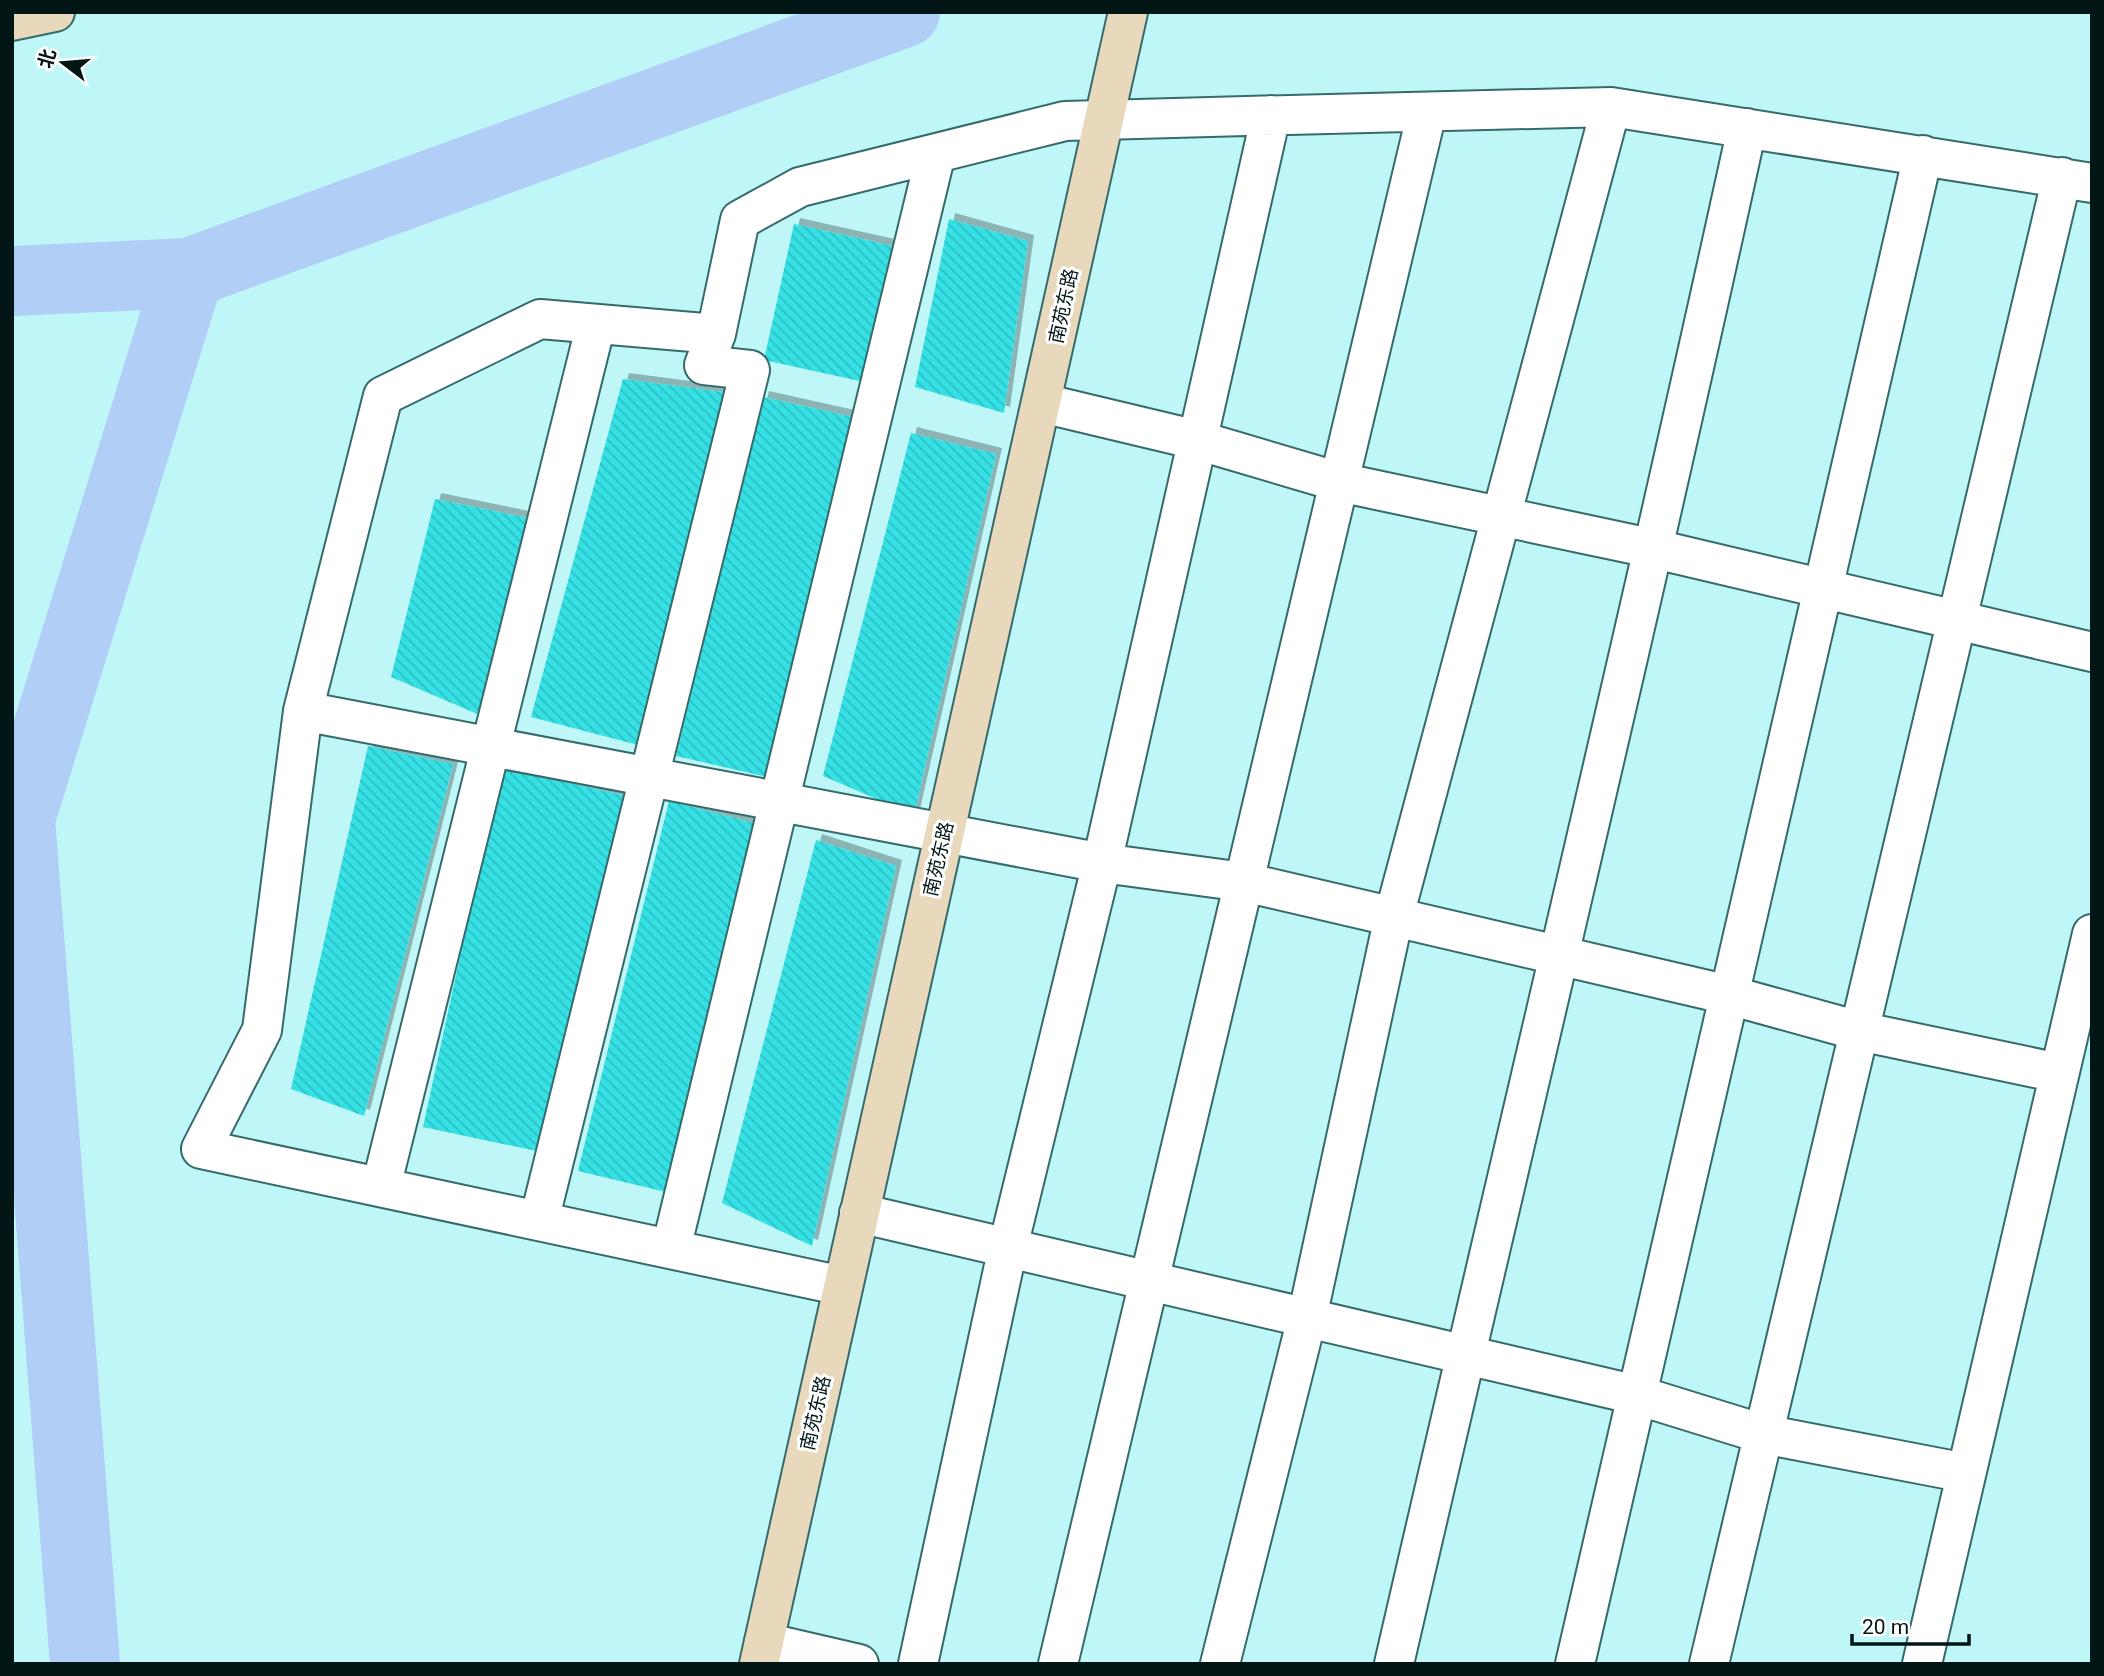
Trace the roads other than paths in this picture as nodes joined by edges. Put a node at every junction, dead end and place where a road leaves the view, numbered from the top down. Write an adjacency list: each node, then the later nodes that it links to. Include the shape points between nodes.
1 (55, 12): 3 (street)
2 (1128, 12): 7 (street, 南苑东路)
3 (12, 21)
4 (1611, 107): 5 (street); 8 (street); 17 (street)
5 (1427, 112): 6 (street); 16 (street)
6 (1271, 115): 7 (street); 15 (street)
7 (1103, 120): 9 (street, via 1065,121); 14 (street, 南苑东路)
8 (1747, 128): 10 (street); 18 (street)
9 (936, 153): 13 (street, via 800,187 740,220); 25 (street)
10 (1923, 155): 11 (street); 19 (street)
11 (2077, 180): 20 (street)
12 (596, 324): 13 (street); 22 (street, via 540,319 383,396); 23 (street)
13 (716, 334): 24 (street, via 704,365 750,370)
14 (1042, 403): 15 (street); 26 (street, 南苑东路)
15 (1197, 440): 16 (street); 27 (street)
16 (1339, 482): 17 (street); 28 (street)
17 (1501, 519): 18 (street); 29 (street)
18 (1655, 549): 19 (street); 31 (street)
19 (1823, 588): 20 (street); 32 (street)
20 (1956, 620): 21 (street); 33 (street)
21 (2092, 652)
22 (303, 711): 23 (street); 35 (street, via 262,1030 201,1149)
23 (490, 747): 24 (street); 35 (street)
24 (647, 777): 25 (street); 37 (street)
25 (779, 803): 26 (street); 39 (street)
26 (944, 834): 27 (street); 36 (street, 南苑东路)
27 (1102, 863): 28 (street); 38 (street)
28 (1244, 882): 29 (street); 40 (street)
29 (1394, 916): 31 (street); 42 (street)
30 (2092, 934): 34 (street)
31 (1556, 957): 32 (street); 43 (street)
32 (1729, 995): 33 (street); 44 (street)
33 (1859, 1031): 34 (street); 45 (street)
34 (2059, 1073): 46 (street)
35 (381, 1187): 37 (street)
36 (859, 1213): 38 (street); 41 (street, 南苑东路)
37 (539, 1221): 39 (street)
38 (1008, 1247): 40 (street); 49 (street)
39 (671, 1249): 41 (street)
40 (1149, 1280): 42 (street); 50 (street)
41 (843, 1286): 47 (street, 南苑东路)
42 (1307, 1318): 43 (street); 51 (street)
43 (1465, 1355): 44 (street); 52 (street)
44 (1637, 1395): 45 (street); 53 (street)
45 (1763, 1434): 46 (street); 54 (street)
46 (1966, 1472): 55 (street)
47 (761, 1653): 48 (street)
48 (859, 1664)
49 (918, 1664)
50 (1058, 1664)
51 (1220, 1664)
52 (1394, 1664)
53 (1575, 1664)
54 (1709, 1664)
55 (1922, 1664)

